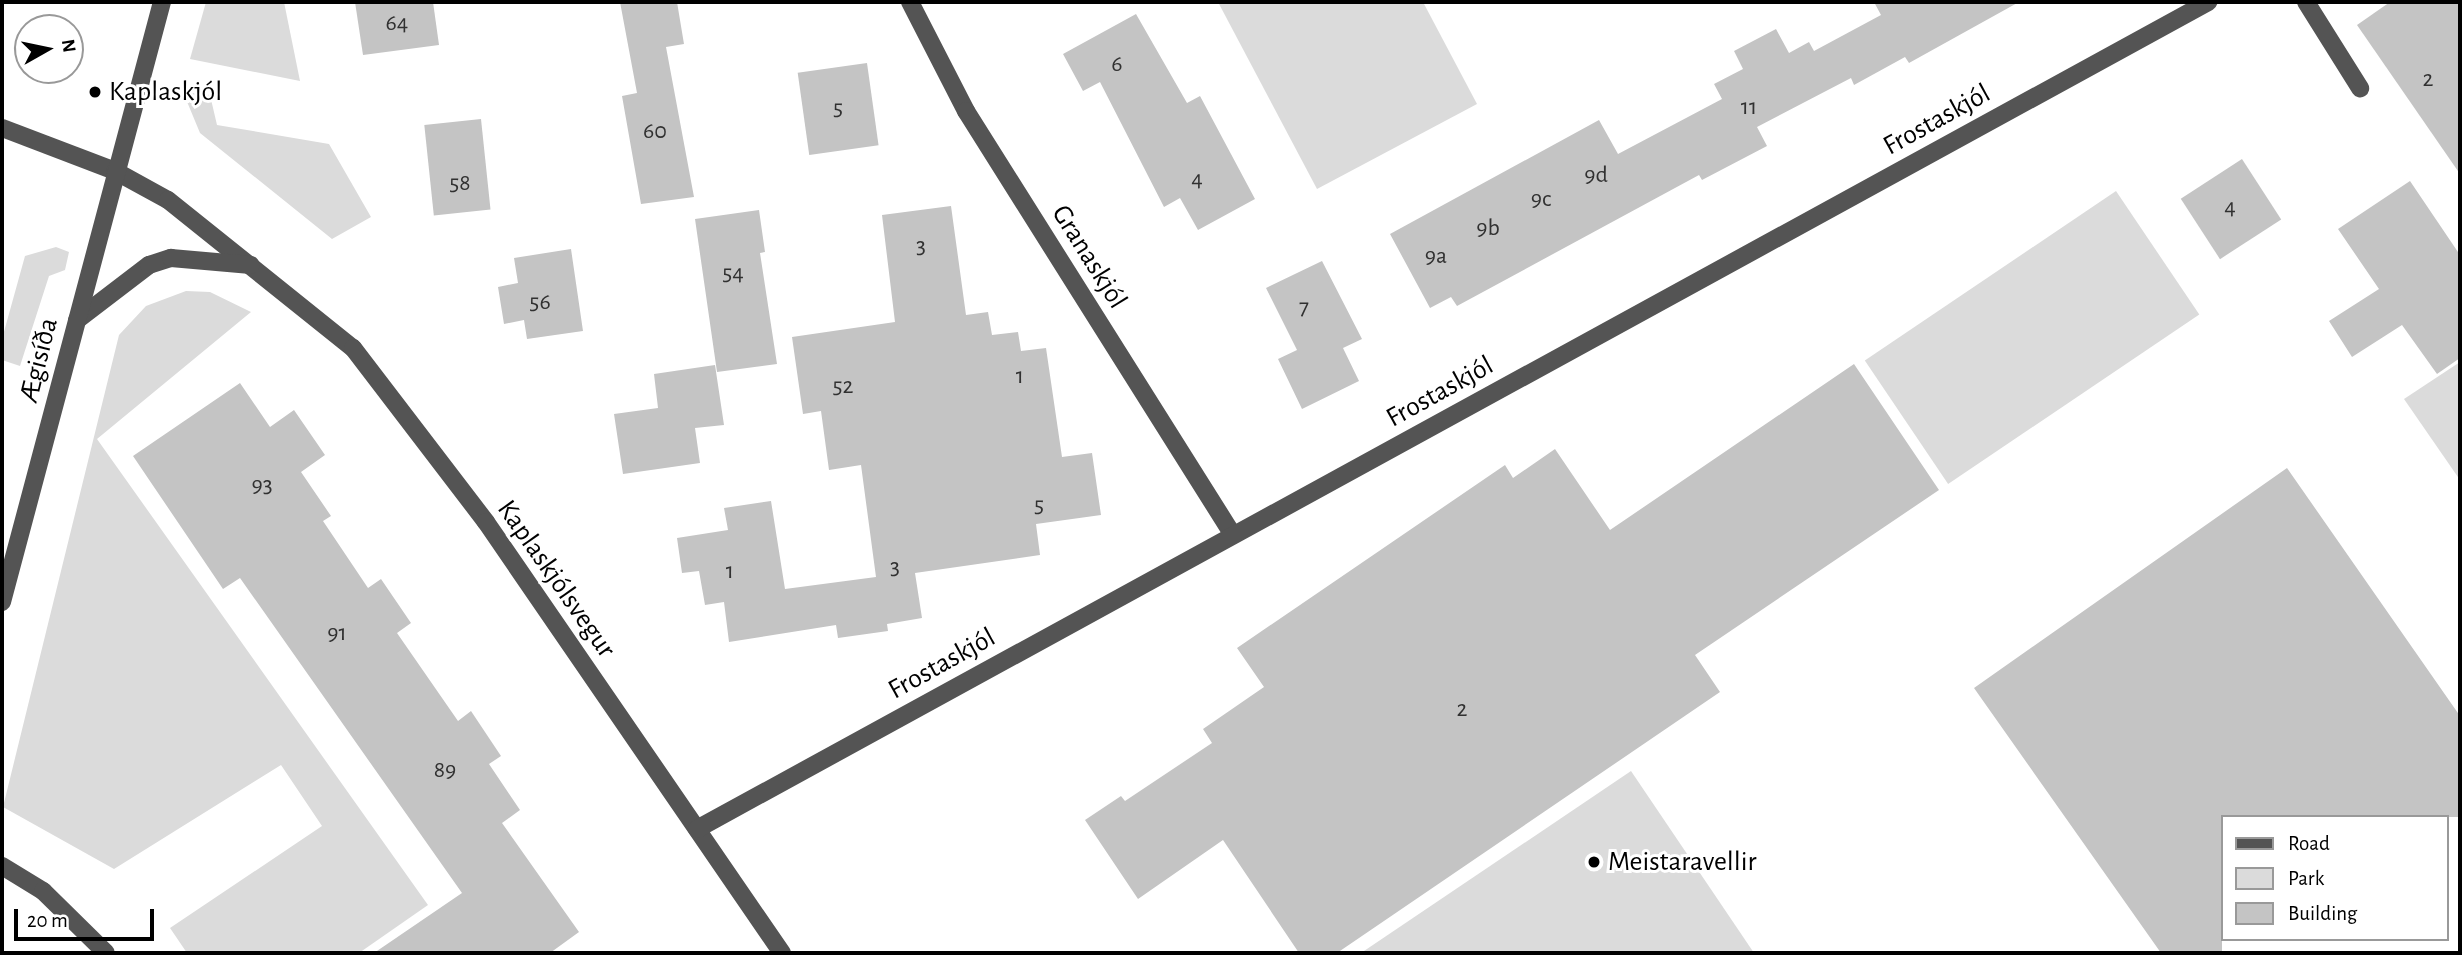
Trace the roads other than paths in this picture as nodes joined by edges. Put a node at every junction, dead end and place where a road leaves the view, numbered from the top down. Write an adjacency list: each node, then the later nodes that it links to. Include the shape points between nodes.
1 (162, 2): 7 (street, Ægisíða)
2 (910, 2): 10 (street, Granaskjól, via 966,111)
3 (2208, 2): 10 (street, Frostaskjól)
4 (2306, 2): 5 (street)
5 (2360, 88)
6 (2, 128): 7 (street, Kaplaskjólsvegur)
7 (115, 171): 8 (street, Kaplaskjólsvegur, via 168,200); 9 (street, Ægisíða)
8 (251, 265): 9 (street, via 171,258 149,265); 12 (street, Kaplaskjólsvegur, via 354,348 486,522)
9 (77, 320): 11 (street, Ægisíða)
10 (1233, 535): 12 (street, Frostaskjól)
11 (2, 603)
12 (697, 829): 15 (street, Kaplaskjólsvegur)
13 (2, 866): 14 (street, via 43,891)
14 (106, 953)
15 (782, 953)

